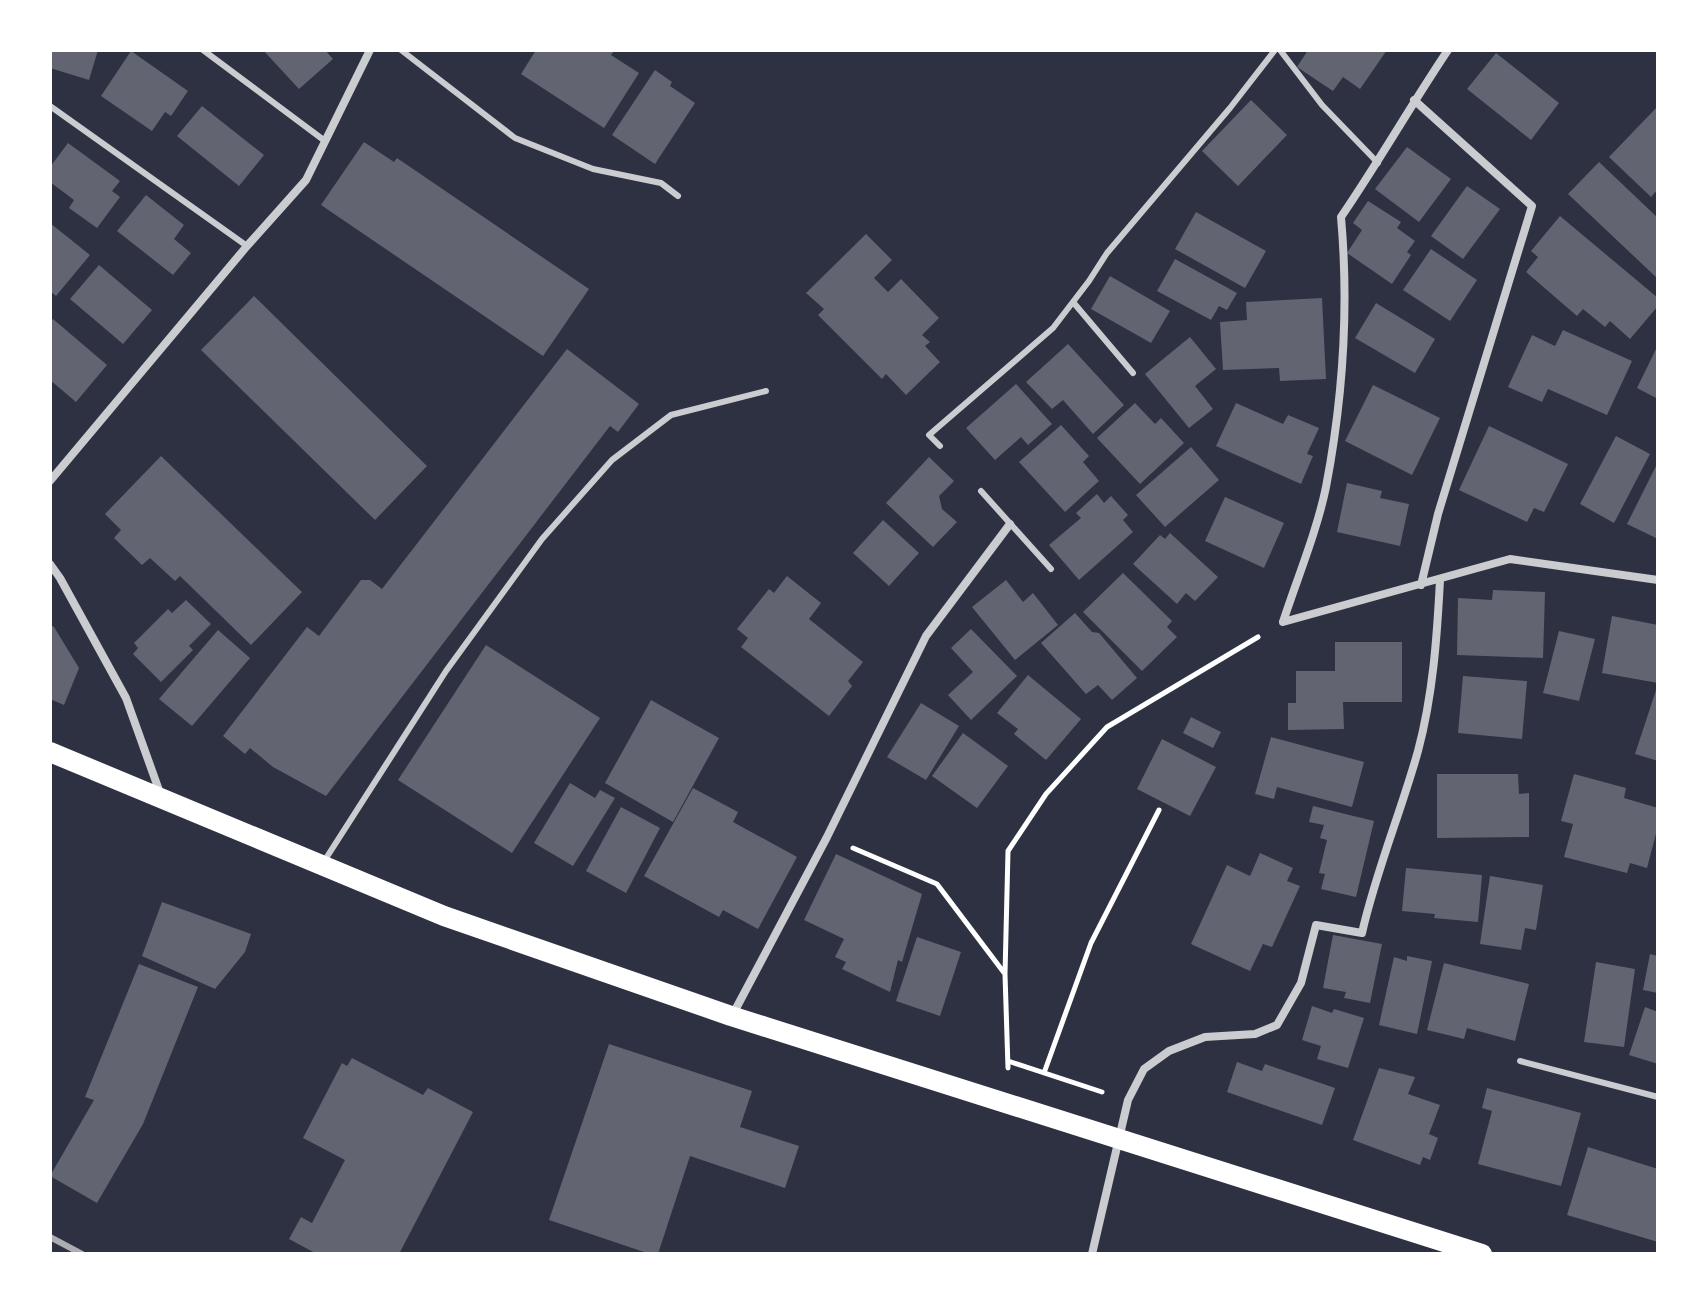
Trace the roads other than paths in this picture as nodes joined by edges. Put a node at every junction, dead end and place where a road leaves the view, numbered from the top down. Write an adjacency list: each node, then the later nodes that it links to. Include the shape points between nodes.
1 (203, 50): 8 (lane)
2 (370, 50): 8 (street)
3 (401, 50): 10 (lane, via 515,138 593,169 661,183)
4 (1278, 50): 9 (lane); 12 (lane, via 1107,253)
5 (1448, 50): 6 (street)
6 (1414, 100): 9 (street); 23 (street, via 1532,206)
7 (50, 106): 11 (lane)
8 (325, 141): 11 (street, via 306,180)
9 (1378, 163): 23 (street, via 1341,217 1342,381 1326,490 1283,622)
10 (678, 196)
11 (247, 246): 16 (street)
12 (1073, 302): 13 (lane); 15 (lane, via 1053,328 929,435)
13 (1133, 373)
14 (766, 391): 26 (lane, via 671,415 612,460 542,539 446,671)
15 (940, 446)
16 (50, 481)
17 (981, 491): 18 (lane)
18 (1010, 524): 20 (lane); 27 (street, via 926,636)
19 (50, 564): 25 (street, via 126,698)
20 (1051, 569)
21 (1440, 580): 22 (street, via 1510,559); 23 (street); 30 (street, via 1437,643 1419,748 1362,933 1316,925 1301,983 1277,1025 1255,1034 1205,1037 1169,1051 1144,1069 1128,1100)
22 (1658, 580)
23 (1421, 585)
24 (50, 752): 25 (main road)
25 (163, 799): 26 (main road)
26 (321, 866): 27 (main road, via 444,916)
27 (731, 1016): 30 (main road)
28 (1520, 1061): 29 (lane)
29 (1658, 1097)
30 (1120, 1137): 31 (street); 32 (main road)
31 (1092, 1254)
32 (1482, 1254)

